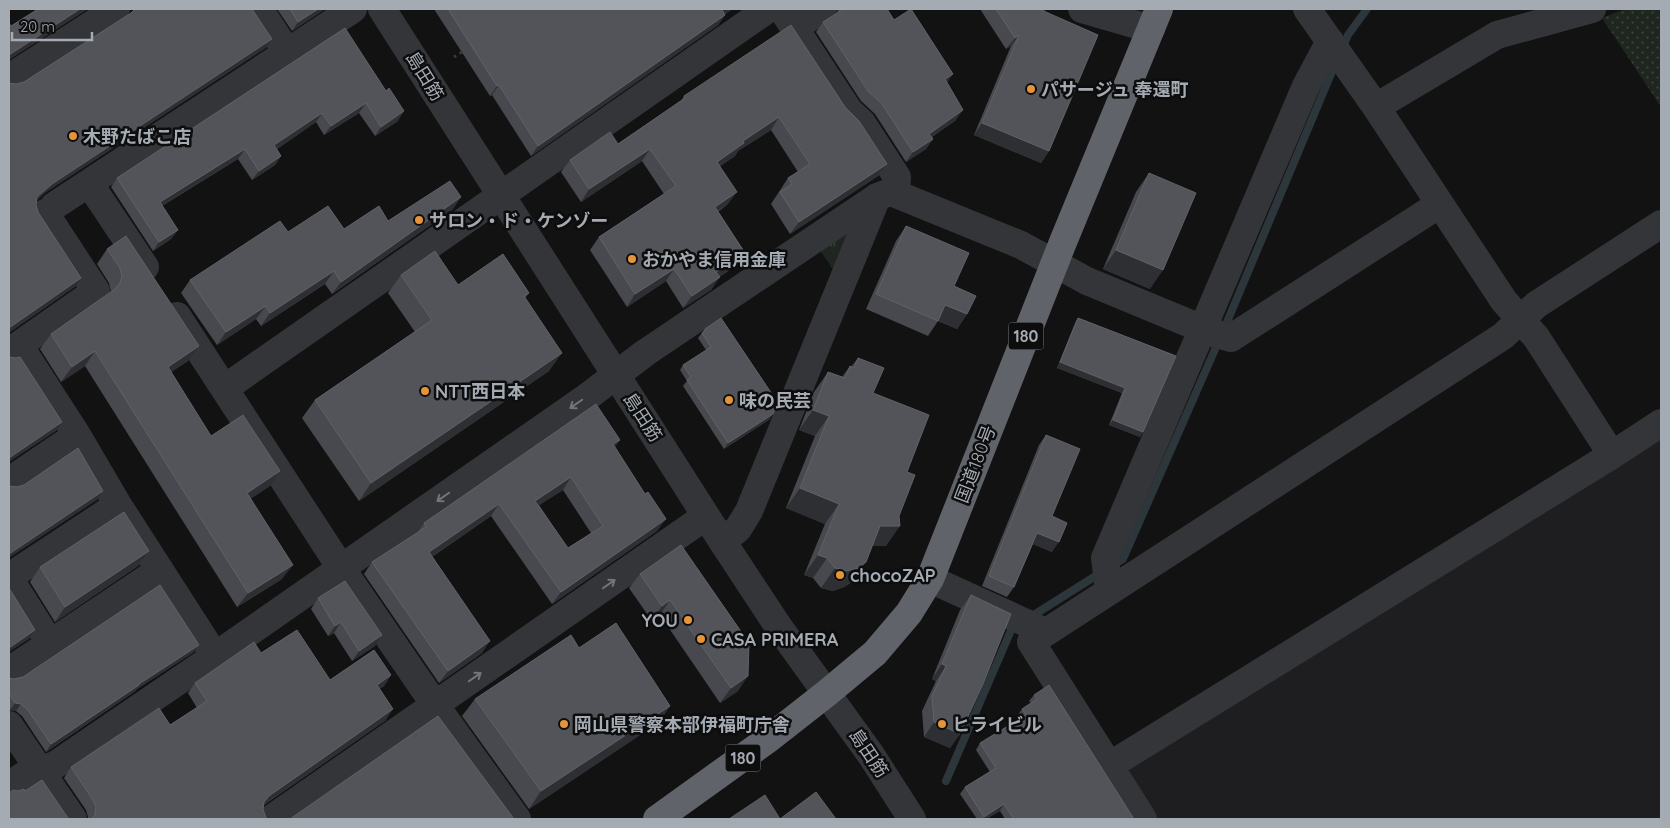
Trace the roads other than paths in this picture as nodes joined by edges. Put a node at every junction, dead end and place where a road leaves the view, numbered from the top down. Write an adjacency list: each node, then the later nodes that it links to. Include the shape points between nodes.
1 (116, 9): 14 (street)
2 (259, 9): 13 (street)
3 (354, 9): 13 (street)
4 (382, 9): 17 (street, 島田筋)
5 (768, 9): 17 (street)
6 (823, 9): 10 (street)
7 (1082, 9): 11 (street)
8 (1307, 9): 12 (street)
9 (1592, 9): 15 (street, via 1497,35)
10 (788, 18): 18 (street, via 897,177)
11 (1155, 19): 21 (highway, 国道180号 / 180)
12 (1337, 50): 15 (street); 23 (street, via 1306,86)
13 (288, 52): 16 (street)
14 (9, 78)
15 (1376, 107): 19 (street)
16 (89, 183): 24 (street, via 49,210 96,291); 26 (street)
17 (501, 196): 25 (street, 島田筋); 26 (street)
18 (887, 196): 21 (street, via 1021,245); 25 (street, via 646,353); 33 (street, via 749,511 738,528)
19 (1440, 204): 22 (street, via 1504,301); 23 (street)
20 (1661, 224): 22 (street, via 1536,305)
21 (1054, 263): 23 (street, via 1087,281); 38 (highway, 国道180号 / 180)
22 (1520, 319): 29 (street, via 1536,337); 36 (street, via 1503,336)
23 (1215, 333): 36 (street)
24 (14, 348): 28 (street)
25 (616, 376): 32 (street, 島田筋); 34 (street, one-way to 34)
26 (225, 388): 34 (street)
27 (1661, 423): 29 (street)
28 (77, 435): 30 (street); 31 (street)
29 (1612, 455): 46 (street)
30 (12, 472)
31 (118, 505): 35 (street); 37 (street)
32 (706, 516): 33 (street, 島田筋); 44 (street, one-way to 32)
33 (722, 541): 43 (street, 島田筋)
34 (341, 568): 41 (street); 44 (street)
35 (160, 570): 40 (street); 41 (street)
36 (1107, 576): 39 (street)
37 (9, 578): 40 (street)
38 (930, 579): 39 (street); 43 (highway, 国道180号 / 180, via 910,613 874,653)
39 (1040, 630): 46 (street, via 1031,642)
40 (50, 643): 42 (street)
41 (215, 656): 47 (street, via 55,765)
42 (9, 671)
43 (827, 694): 49 (street, 島田筋); 53 (highway, 国道180号 / 180)
44 (435, 705): 51 (street); 52 (street)
45 (9, 725): 47 (street)
46 (1109, 766): 54 (street)
47 (40, 770): 48 (street); 50 (street)
48 (9, 786)
49 (911, 818)
50 (73, 819)
51 (271, 819)
52 (516, 819)
53 (657, 819)
54 (1143, 819)

